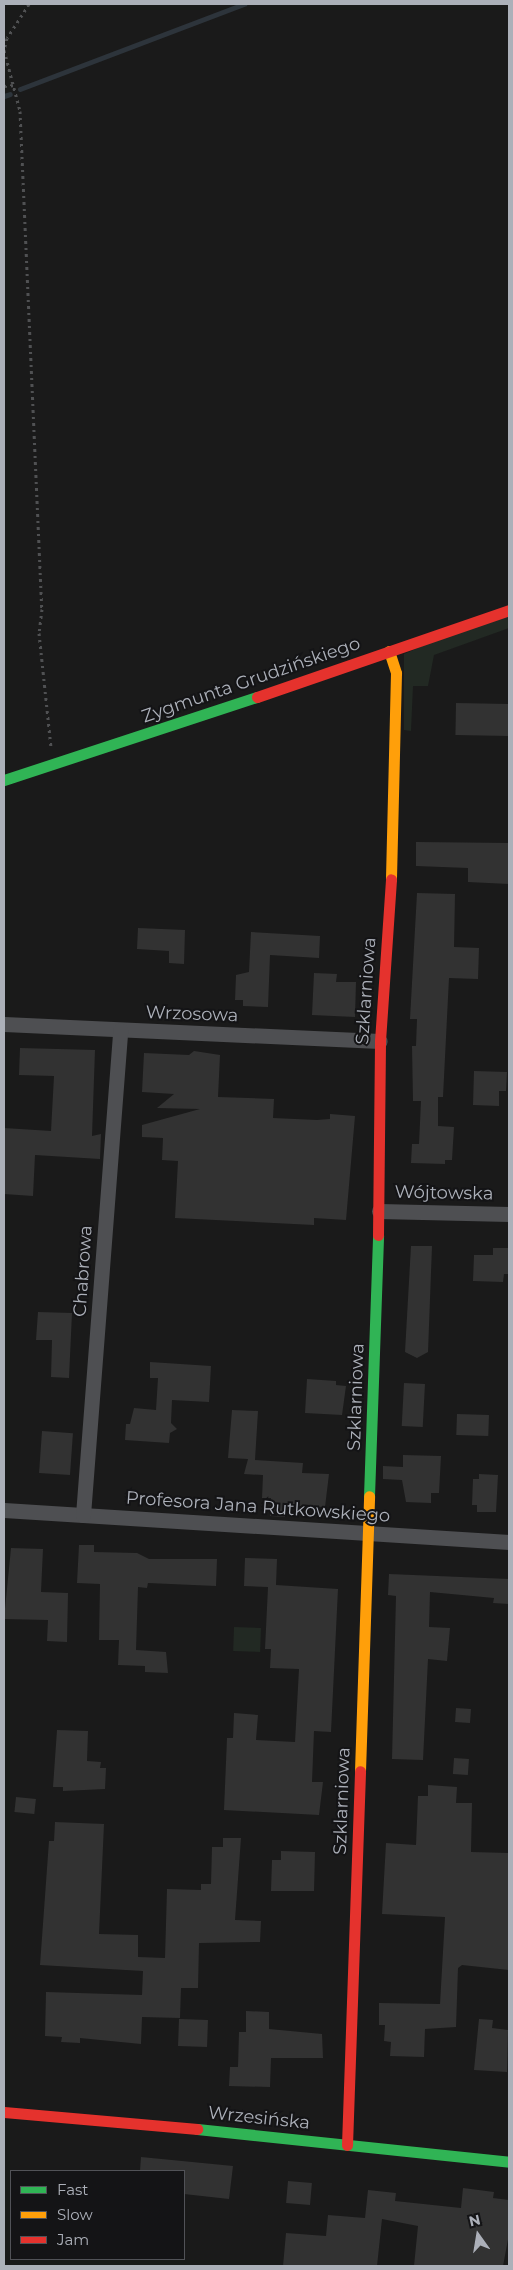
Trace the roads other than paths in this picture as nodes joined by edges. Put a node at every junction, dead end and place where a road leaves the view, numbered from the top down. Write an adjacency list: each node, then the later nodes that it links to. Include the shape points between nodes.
1 (509, 610): 2 (street, Zygmunta Grudzińskiego)
2 (389, 651): 3 (street, Zygmunta Grudzińskiego, via 56,766); 6 (street, Szklarniowa, via 396,672 390,904)
3 (4, 780)
4 (4, 1024): 5 (street, Wrzosowa)
5 (120, 1030): 6 (street, Wrzosowa); 10 (street, Chabrowa)
6 (380, 1041): 7 (street, Szklarniowa)
7 (379, 1211): 8 (street, Wójtowska); 11 (street, Szklarniowa)
8 (509, 1214)
9 (4, 1510): 10 (street, Profesora Jana Rutkowskiego)
10 (83, 1515): 11 (street, Profesora Jana Rutkowskiego)
11 (369, 1533): 12 (street, Profesora Jana Rutkowskiego); 14 (street, Szklarniowa)
12 (509, 1542)
13 (4, 2112): 14 (street, Wrzesińska, via 67,2114)
14 (347, 2145): 15 (street, Wrzesińska)
15 (509, 2162)

